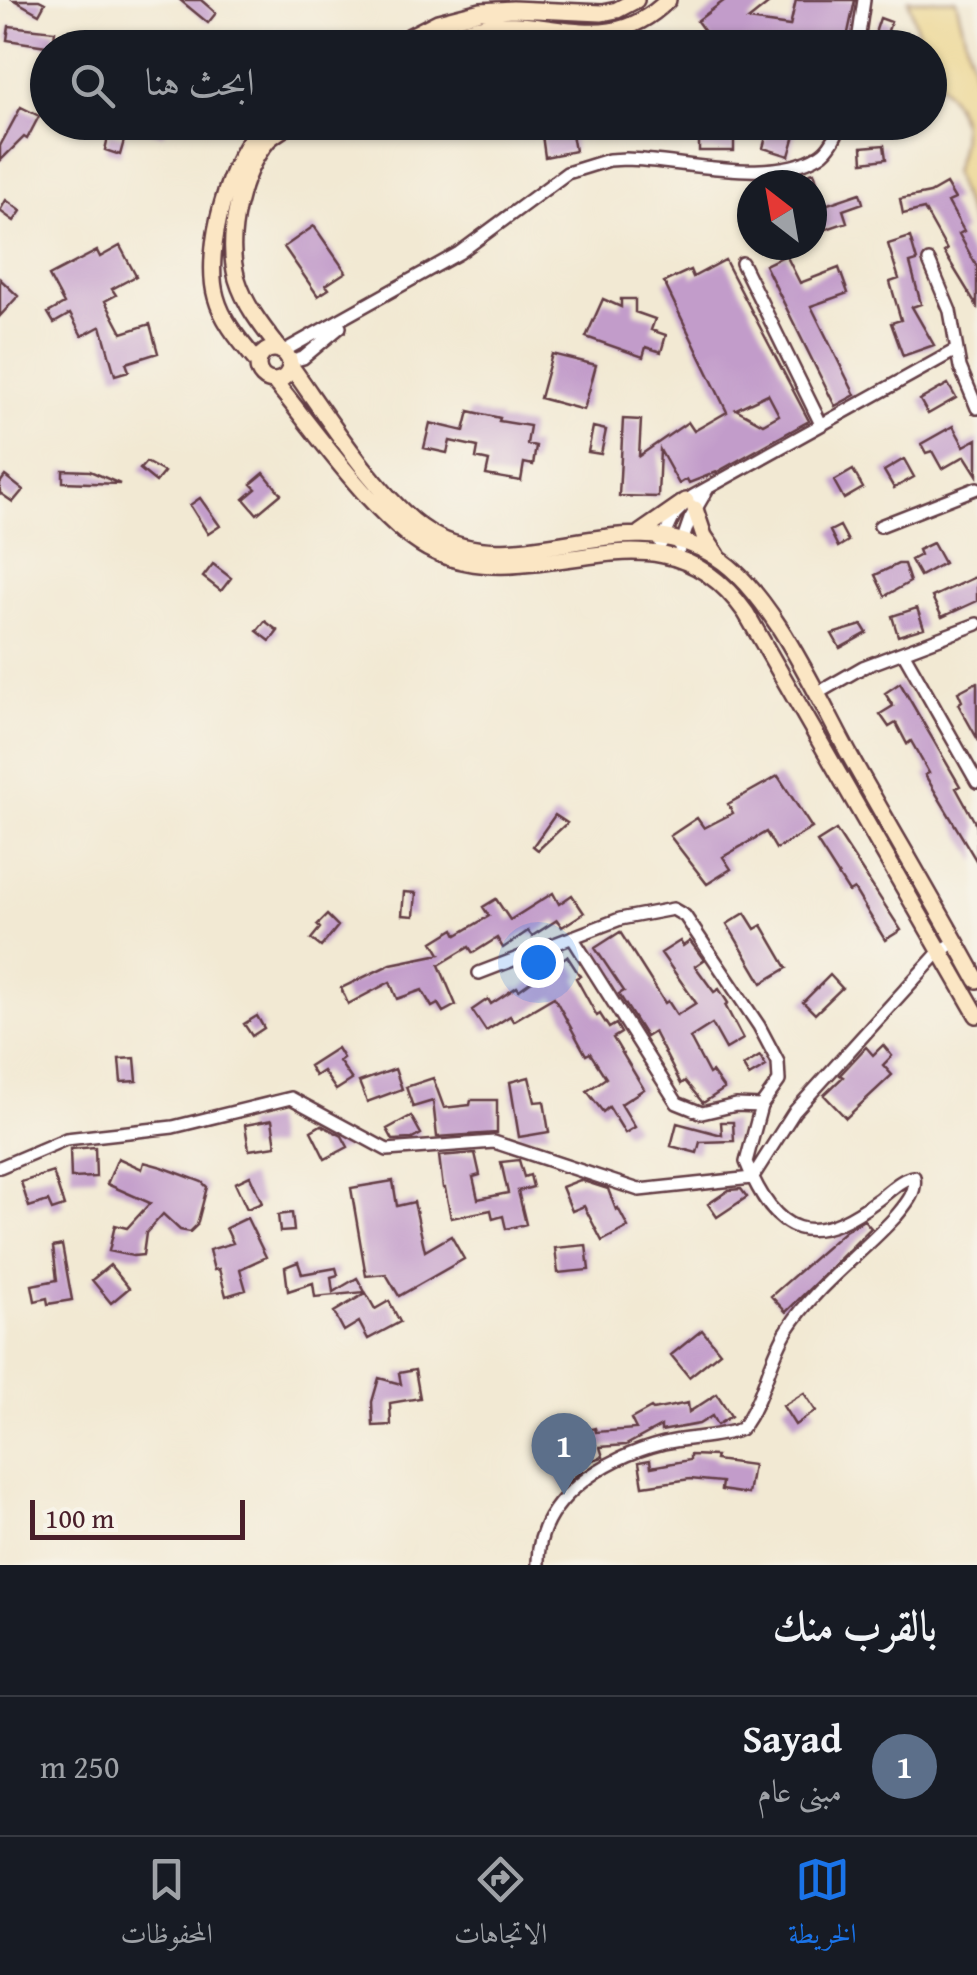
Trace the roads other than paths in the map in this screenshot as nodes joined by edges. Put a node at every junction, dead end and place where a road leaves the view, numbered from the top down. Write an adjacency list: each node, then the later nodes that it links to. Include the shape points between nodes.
1 (636, 0): 4 (main road, via 602,12 498,8 458,15)
2 (668, 0): 7 (main road, via 644,20)
3 (864, 0): 8 (street)
4 (426, 30)
5 (467, 30): 6 (main road)
6 (545, 30)
7 (616, 30)
8 (859, 30)
9 (251, 140): 16 (main road, via 222,204 213,281 226,318)
10 (269, 140): 15 (main road, via 254,162 233,234 237,282)
11 (832, 140): 15 (street, via 819,155 759,171 626,158 567,173 459,253 367,305 304,358)
12 (929, 261): 14 (street, via 950,311)
13 (742, 263): 19 (street)
14 (956, 350): 18 (street); 19 (street)
15 (286, 358): 16 (main road, via 266,351); 17 (main road, via 287,374); 23 (main road, via 402,511 442,540 508,550)
16 (258, 363): 17 (main road, via 262,376)
17 (274, 381): 26 (main road, via 394,524 436,552 487,565)
18 (977, 408)
19 (821, 424): 21 (street, via 711,485)
20 (977, 488): 22 (street)
21 (690, 505): 23 (main road); 24 (street); 25 (street); 28 (main road)
22 (880, 526)
23 (640, 533): 24 (main road)
24 (664, 536): 25 (main road); 26 (street)
25 (682, 540): 27 (street); 28 (main road)
26 (657, 552): 27 (main road)
27 (676, 558): 35 (main road, via 712,576 746,613)
28 (719, 558): 31 (main road, via 759,600)
29 (977, 624): 30 (street)
30 (903, 652): 31 (street); 32 (street)
31 (816, 694): 34 (main road)
32 (977, 782)
33 (572, 936): 36 (street); 39 (street, via 677,1103 702,1114); 39 (street, via 673,909 685,916 778,1062 779,1081)
34 (956, 942): 35 (street); 37 (main road)
35 (940, 951): 38 (main road); 41 (street, via 794,1112)
36 (479, 974)
37 (977, 980)
38 (977, 1015)
39 (761, 1106): 41 (street, via 746,1162)
40 (0, 1168): 41 (street, via 66,1139 173,1128 291,1098 387,1150 494,1142 639,1190)
41 (752, 1178): 42 (street, via 788,1223 816,1232 858,1214 906,1178 916,1182 898,1215 796,1316 741,1428 666,1442 610,1462 553,1511 538,1544)
42 (538, 1565)

